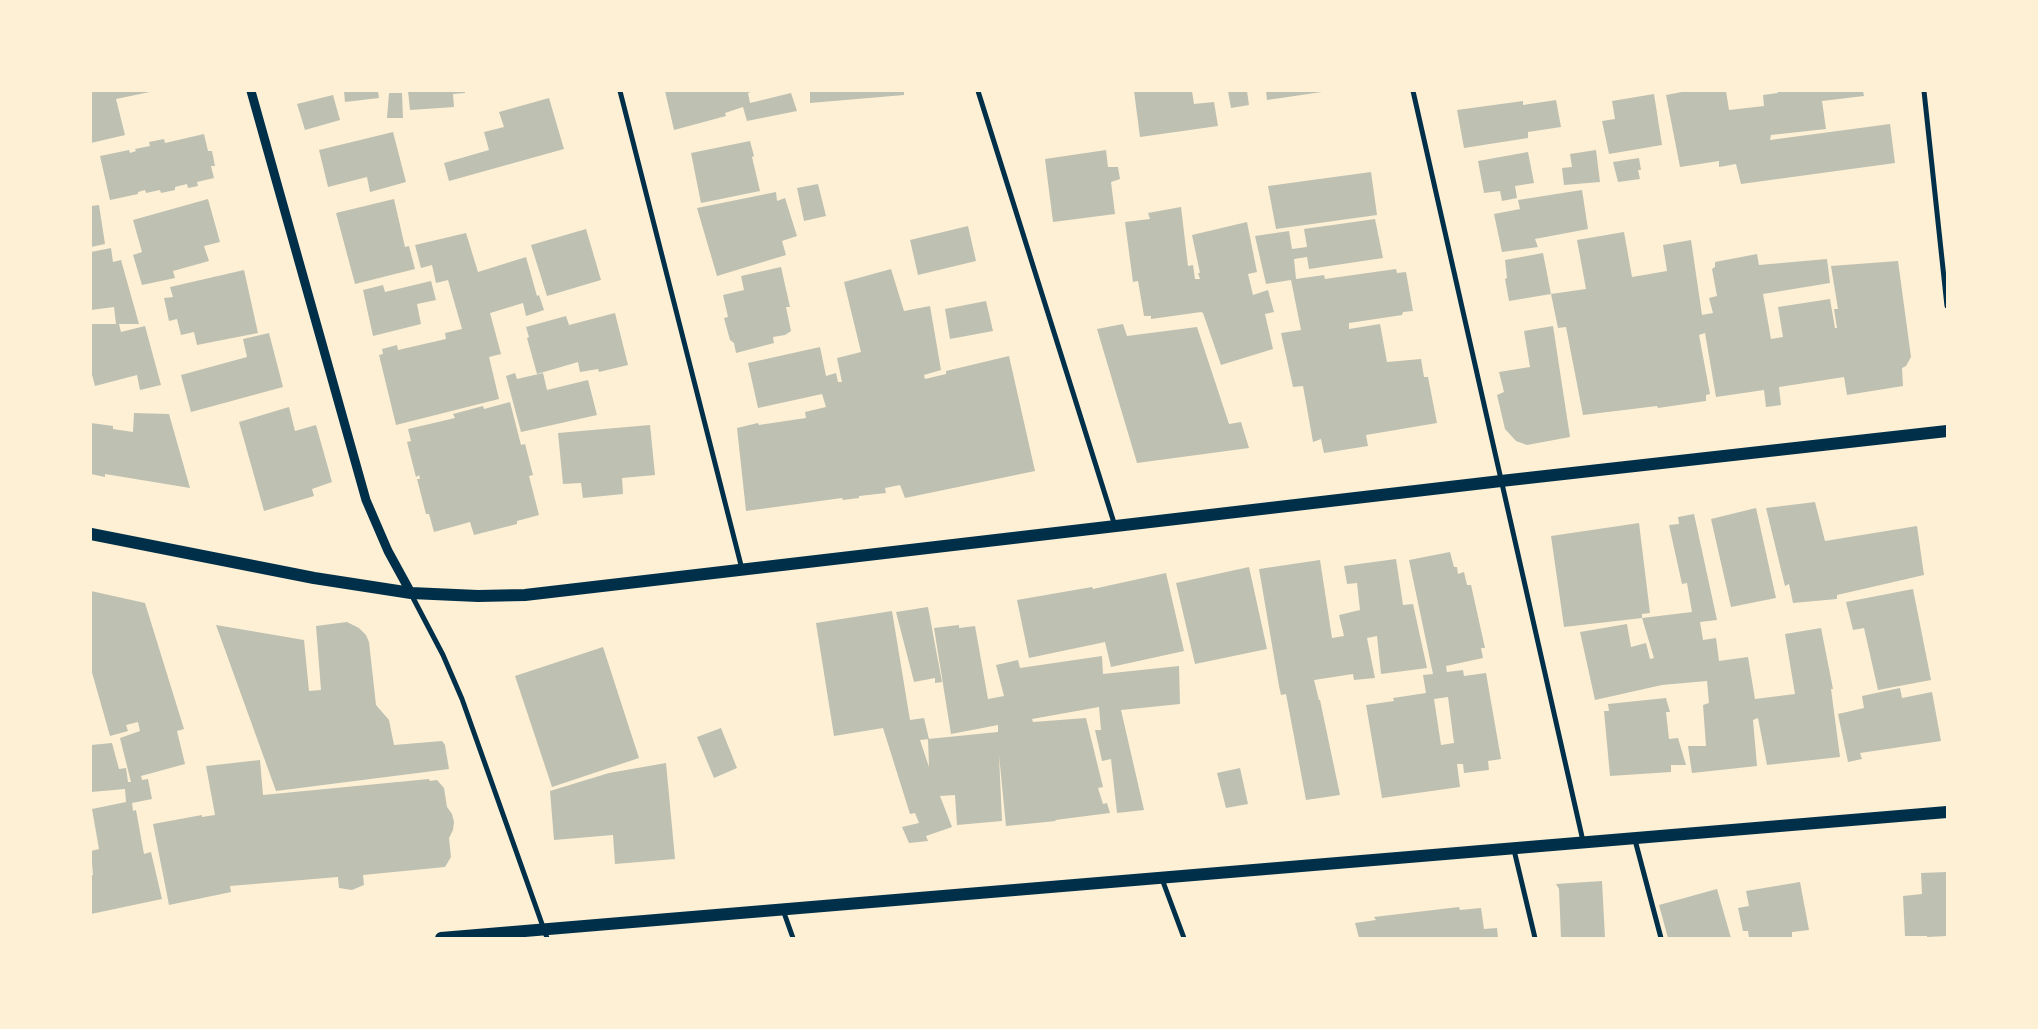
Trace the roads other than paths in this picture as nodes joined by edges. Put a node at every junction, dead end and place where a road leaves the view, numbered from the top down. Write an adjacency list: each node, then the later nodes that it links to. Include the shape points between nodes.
1 (251, 91): 12 (street, via 366,500)
2 (620, 91): 11 (street)
3 (978, 91): 9 (street)
4 (1413, 91): 8 (street)
5 (1924, 91): 6 (street)
6 (1947, 306)
7 (1947, 430): 8 (main road)
8 (1501, 481): 9 (main road); 15 (street)
9 (1116, 526): 11 (main road)
10 (91, 534): 12 (main road, via 314,578)
11 (742, 570): 12 (main road, via 525,595)
12 (411, 593): 19 (street, via 462,700)
13 (1947, 812): 14 (main road)
14 (1635, 839): 15 (main road); 24 (street)
15 (1584, 844): 16 (main road)
16 (1514, 849): 17 (main road); 23 (street)
17 (1162, 878): 18 (main road); 22 (street)
18 (782, 910): 19 (main road); 21 (street)
19 (546, 934): 20 (main road)
20 (441, 938)
21 (793, 938)
22 (1184, 938)
23 (1535, 938)
24 (1661, 938)

